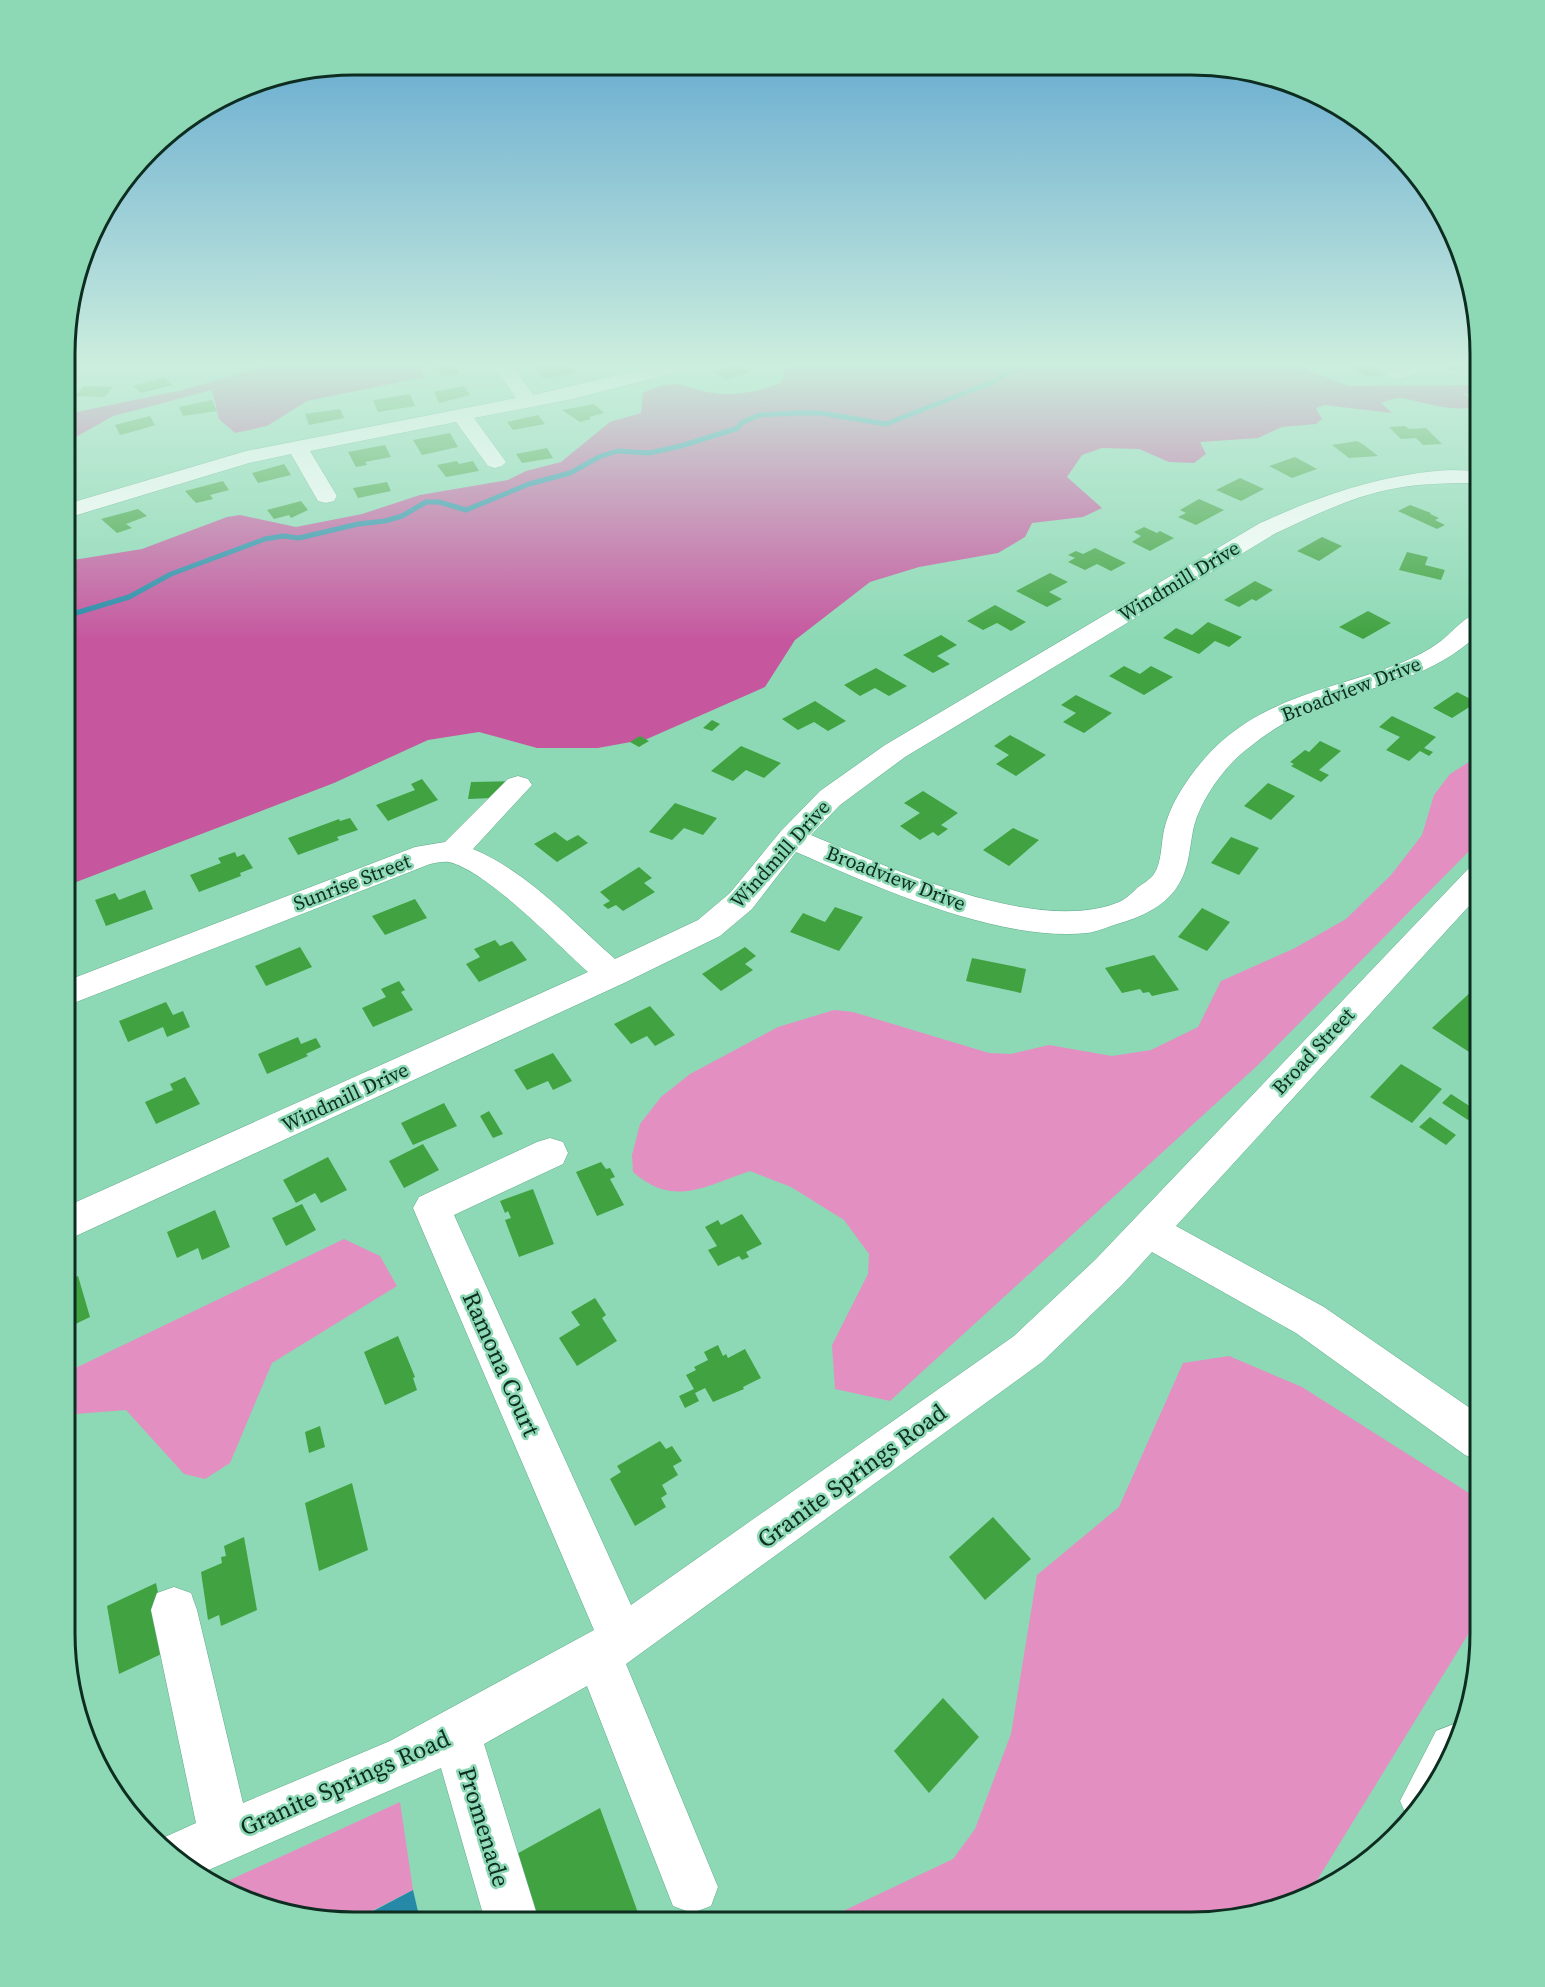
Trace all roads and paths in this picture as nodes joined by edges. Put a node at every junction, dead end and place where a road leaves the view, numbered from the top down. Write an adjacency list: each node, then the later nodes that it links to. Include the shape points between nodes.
1 (264, 455): 7 (street)
2 (302, 455): 6 (street)
3 (490, 455): 4 (street)
4 (495, 462)
5 (1470, 477): 10 (street, Windmill Drive, via 1440,476 1374,485 1268,528 895,751 830,798)
6 (327, 496)
7 (75, 509)
8 (1470, 628): 10 (street, Broadview Drive, via 1442,652 1385,678 1314,699 1260,726 1229,749 1204,780 1181,821 1166,881 1147,899 1115,917 1086,922 1035,922 952,903)
9 (518, 785): 11 (street)
10 (791, 838): 13 (street, Windmill Drive, via 741,901 709,928)
11 (452, 853): 13 (street, Sunrise Street, via 474,861 517,892); 14 (street, Sunrise Street, via 426,854)
12 (1470, 886): 17 (street, Broad Street)
13 (612, 975): 16 (street, Windmill Drive)
14 (75, 990)
15 (550, 1153): 20 (street, Ramona Court, via 432,1208)
16 (75, 1221)
17 (1148, 1230): 18 (street, via 1310,1320); 20 (street, Granite Springs Road, via 1028,1349)
18 (1470, 1433)
19 (174, 1610): 22 (street)
20 (610, 1646): 21 (street, Granite Springs Road); 24 (street)
21 (456, 1733): 22 (street, Granite Springs Road, via 408,1760); 25 (street, Promenade)
22 (225, 1838): 23 (street, Granite Springs Road)
23 (184, 1854)
24 (692, 1887)
25 (509, 1912)

